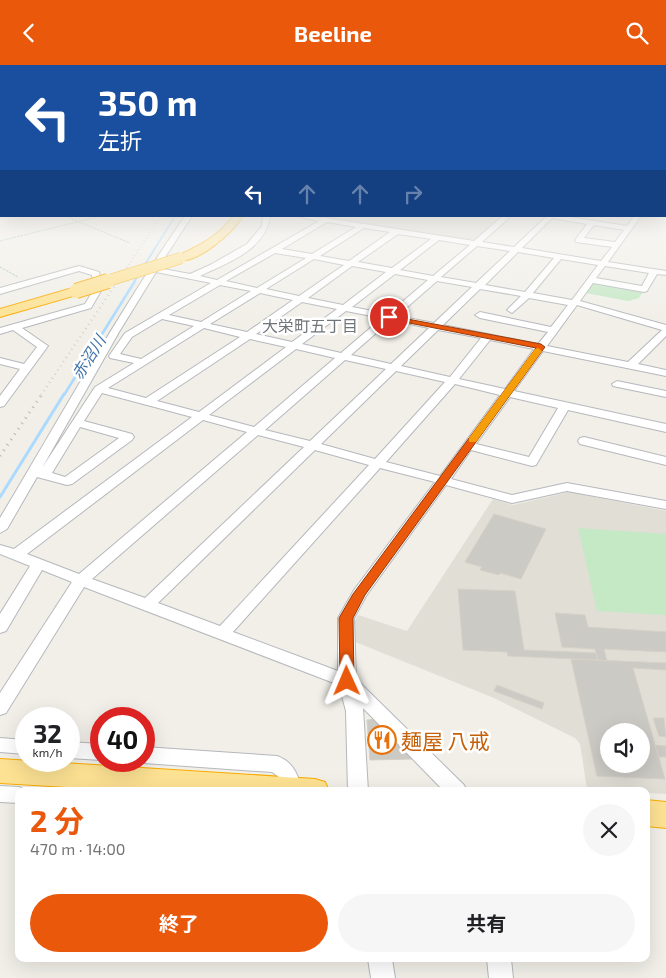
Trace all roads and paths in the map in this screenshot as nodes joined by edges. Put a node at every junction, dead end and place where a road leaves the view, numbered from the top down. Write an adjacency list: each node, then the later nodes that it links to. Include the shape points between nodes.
1 (14, 238): 15 (path)
2 (117, 238): 16 (path)
3 (174, 238): 27 (street)
4 (206, 238): 21 (highway)
5 (219, 238): 21 (highway)
6 (258, 238): 31 (street)
7 (295, 238): 19 (street)
8 (344, 238): 22 (street)
9 (388, 238): 24 (street)
10 (437, 238): 17 (street); 28 (street)
11 (483, 238): 17 (street)
12 (529, 238): 20 (street)
13 (580, 238): 18 (street)
14 (623, 238): 18 (street)
15 (0, 241)
16 (130, 243)
17 (476, 244): 20 (street); 32 (street)
18 (617, 245): 25 (street)
19 (274, 250): 22 (street); 35 (street)
20 (516, 250): 23 (street); 36 (street)
21 (176, 257): 37 (highway, bridge)
22 (313, 257): 24 (street); 39 (street)
23 (559, 257): 25 (street); 40 (street)
24 (351, 263): 28 (street); 41 (street)
25 (604, 263): 29 (street); 33 (street)
26 (0, 267): 34 (path)
27 (152, 269): 31 (street); 84 (street, via 105,345)
28 (393, 271): 32 (street); 44 (street)
29 (654, 271): 30 (street); 33 (street, via 644,289)
30 (666, 273)
31 (192, 277): 35 (street)
32 (434, 278): 36 (street); 49 (street)
33 (591, 280): 42 (street)
34 (28, 282): 38 (street); 52 (street, via 79,268 96,274 98,289 88,305)
35 (218, 283): 39 (street); 48 (street)
36 (478, 286): 40 (street); 51 (street)
37 (73, 289): 43 (highway); 46 (highway)
38 (0, 291)
39 (257, 291): 41 (street); 50 (street)
40 (527, 295): 42 (street); 45 (street)
41 (300, 299): 44 (street); 56 (street)
42 (574, 302): 53 (street); 54 (street)
43 (0, 307)
44 (345, 308): 49 (street); 58 (street)
45 (512, 310)
46 (0, 313)
47 (480, 315): 53 (street)
48 (160, 316): 50 (street); 62 (street, via 128,335 114,356)
49 (389, 317): 51 (street); 60 (street)
50 (202, 325): 56 (street); 62 (street)
51 (437, 326): 57 (street); 65 (street)
52 (15, 327): 55 (street); 64 (street, via 43,346)
53 (554, 329): 59 (street)
54 (666, 329): 63 (street)
55 (0, 331)
56 (248, 336): 58 (street); 73 (street)
57 (488, 336): 59 (street); 67 (street)
58 (294, 346): 60 (street); 75 (street)
59 (541, 347): 63 (street); 70 (street)
60 (343, 357): 65 (street); 78 (street)
61 (0, 361): 64 (street)
62 (143, 362): 69 (street)
63 (630, 366): 66 (street)
64 (27, 368): 72 (street)
65 (394, 368): 67 (street); 80 (street)
66 (666, 373)
67 (452, 381): 70 (street); 83 (street)
68 (618, 385): 71 (street)
69 (99, 389): 73 (street); 76 (street)
70 (507, 393): 74 (street); 81 (street)
71 (666, 395)
72 (2, 400)
73 (148, 402): 75 (street)
74 (565, 406): 77 (street); 81 (street, via 532,462)
75 (199, 416): 78 (street); 89 (street)
76 (77, 423): 84 (street); 84 (street, via 128,437 67,481)
77 (666, 428)
78 (256, 431): 80 (street); 91 (street)
79 (584, 441): 82 (street)
80 (313, 446): 83 (street); 92 (street)
81 (468, 446): 85 (street)
82 (666, 461)
83 (376, 463): 85 (street); 94 (street)
84 (39, 474): 87 (street)
85 (442, 480): 86 (street, via 512,499 567,487); 95 (street, via 359,594 346,618)
86 (666, 505)
87 (0, 529)
88 (0, 549): 89 (street)
89 (16, 555): 90 (street)
90 (39, 564): 91 (street); 93 (street)
91 (81, 580): 92 (street); 96 (street)
92 (147, 605): 94 (street)
93 (0, 627)
94 (222, 634): 95 (street)
95 (347, 681): 103 (street, via 355,711); 104 (street)
96 (0, 709)
97 (0, 745): 98 (street)
98 (15, 746)
99 (155, 756): 102 (street, via 277,765)
100 (0, 771): 101 (highway)
101 (239, 787)
102 (298, 787)
103 (358, 787)
104 (453, 787)
105 (0, 794): 106 (street)
106 (15, 795)
107 (650, 813): 108 (highway)
108 (666, 815)
109 (380, 962): 111 (street)
110 (499, 962): 112 (street)
111 (383, 978)
112 (501, 978)

